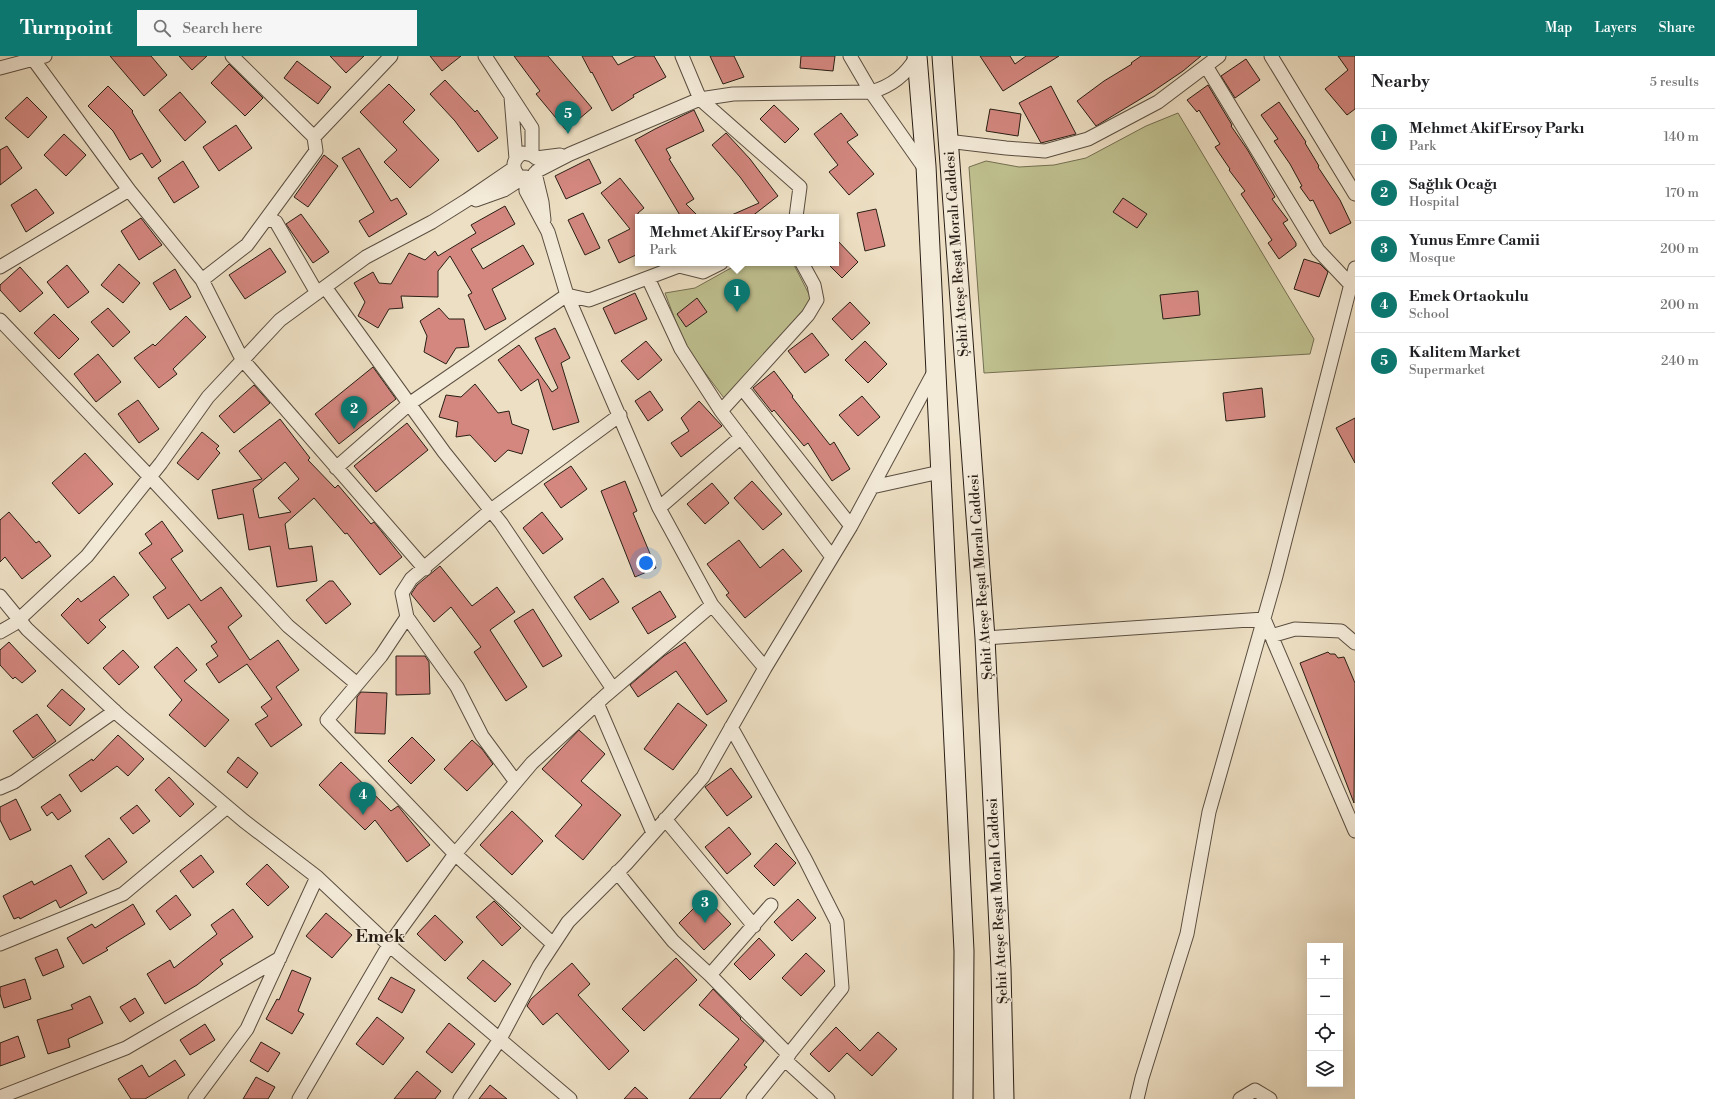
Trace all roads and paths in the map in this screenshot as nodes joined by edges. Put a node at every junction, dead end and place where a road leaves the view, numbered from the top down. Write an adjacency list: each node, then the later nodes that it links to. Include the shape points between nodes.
1 (232, 56): 16 (street)
2 (391, 56): 16 (street)
3 (485, 56): 14 (street)
4 (682, 56): 15 (street)
5 (850, 56): 13 (street)
6 (917, 56): 13 (street, via 901,78); 20 (main road)
7 (942, 56): 17 (main road, Şehit Ateşe Reşat Moralı Caddesi)
8 (1219, 56): 11 (street)
9 (1271, 56): 22 (street)
10 (39, 58): 12 (street); 21 (street)
11 (1206, 66): 17 (street, via 1158,102 1088,139 1045,151); 34 (street, via 1318,250)
12 (0, 68)
13 (870, 92): 15 (street, via 733,94); 20 (street)
14 (511, 95): 18 (street); 19 (street, via 532,128)
15 (700, 100): 19 (street); 24 (street, via 800,187)
16 (314, 137): 25 (street, via 316,151)
17 (947, 140): 61 (main road, Şehit Ateşe Reşat Moralı Caddesi)
18 (515, 163): 19 (street, via 519,176); 19 (street, via 523,153); 23 (street)
19 (532, 169): 23 (street, via 504,190); 36 (street, via 526,191 546,229)
20 (926, 171): 39 (main road)
21 (129, 190): 30 (street); 33 (street)
22 (1355, 194)
23 (453, 209): 35 (street, via 366,257)
24 (796, 214)
25 (267, 218): 33 (street, via 247,244); 35 (street, via 276,222)
26 (679, 266): 32 (street)
27 (679, 266): 28 (street, via 703,272)
28 (715, 266)
29 (804, 266): 40 (street, via 814,285 817,300 808,315)
30 (0, 267)
31 (1355, 268): 34 (street)
32 (648, 278): 36 (street, via 589,300); 42 (street, via 681,350)
33 (202, 280): 38 (street)
34 (1351, 285): 57 (street)
35 (321, 290): 38 (street, via 280,320); 41 (street)
36 (567, 295): 41 (street); 43 (street)
37 (0, 320): 47 (street)
38 (242, 359): 45 (street); 47 (street, via 208,397)
39 (935, 370): 46 (main road); 48 (street)
40 (742, 388): 42 (street); 51 (street)
41 (409, 404): 45 (street); 50 (street)
42 (721, 411): 44 (street)
43 (620, 415): 49 (street); 50 (street)
44 (741, 437): 49 (street); 52 (street)
45 (336, 468): 53 (street)
46 (940, 472): 48 (street); 94 (main road, via 964,951)
47 (150, 477): 58 (street, via 87,556); 64 (street, via 288,626)
48 (872, 487): 51 (street)
49 (659, 508): 55 (street)
50 (491, 510): 53 (street); 65 (street)
51 (851, 526): 52 (street)
52 (832, 557): 63 (street)
53 (425, 569): 56 (street, via 411,579 402,593)
54 (0, 596): 58 (street)
55 (712, 605): 63 (street); 65 (street)
56 (407, 617): 64 (street, via 381,656); 69 (street, via 457,687 482,736)
57 (1264, 619): 60 (street); 61 (street); 96 (street, via 1209,812 1187,934)
58 (19, 620): 59 (street); 67 (street)
59 (0, 632)
60 (1271, 636): 62 (street, via 1295,629 1341,632); 73 (street)
61 (985, 638): 95 (main road, Şehit Ateşe Reşat Moralı Caddesi, via 1001,969)
62 (1355, 643)
63 (765, 668): 68 (street)
64 (357, 684): 75 (street, via 327,720)
65 (613, 689): 66 (street)
66 (597, 703): 69 (street, via 532,763); 74 (street)
67 (115, 711): 70 (street, via 14,782); 71 (street)
68 (731, 727): 72 (street, via 703,777); 86 (street, via 837,922 842,988)
69 (516, 782): 75 (street)
70 (0, 788)
71 (227, 807): 77 (street); 80 (street, via 123,894)
72 (665, 819): 74 (street); 79 (street)
73 (1355, 831)
74 (653, 833): 76 (street)
75 (455, 854): 81 (street); 82 (street)
76 (617, 872): 81 (street, via 568,922); 84 (street, via 673,941)
77 (317, 877): 82 (street); 83 (street)
78 (771, 905): 79 (street)
79 (754, 926): 84 (street)
80 (0, 944)
81 (553, 944): 85 (street)
82 (389, 945): 85 (street); 89 (street)
83 (280, 958): 87 (street, via 126,1048); 88 (street, via 247,1029)
84 (710, 975): 86 (street)
85 (500, 1040): 90 (street); 91 (street)
86 (787, 1057): 92 (street); 93 (street)
87 (0, 1097)
88 (195, 1099)
89 (299, 1099)
90 (460, 1099)
91 (570, 1099)
92 (753, 1099)
93 (828, 1099)
94 (963, 1099)
95 (1004, 1099)
96 (1137, 1099)
97 (1240, 1099): 98 (street, via 1255,1090)
98 (1270, 1099)

